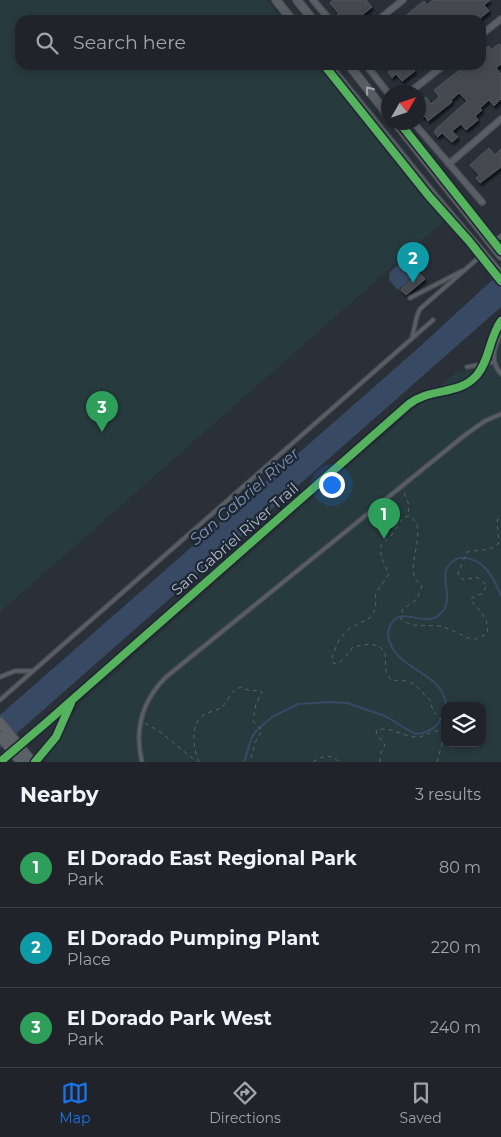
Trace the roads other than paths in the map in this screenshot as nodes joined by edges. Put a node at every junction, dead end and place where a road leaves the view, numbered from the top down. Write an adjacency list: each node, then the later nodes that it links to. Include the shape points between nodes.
1 (276, 0): 5 (main road)
2 (296, 0): 6 (main road)
3 (313, 0): 7 (street)
4 (402, 0): 8 (street)
5 (288, 15)
6 (309, 15)
7 (326, 15)
8 (384, 15)
9 (501, 19): 10 (street)
10 (486, 31)
11 (332, 70): 25 (main road)
12 (353, 70): 17 (main road, one-way to 12)
13 (370, 70): 15 (street)
14 (438, 70): 16 (street)
15 (382, 85)
16 (419, 85)
17 (381, 105)
18 (501, 120): 21 (street)
19 (401, 130): 24 (main road)
20 (420, 130): 21 (street)
21 (449, 164): 22 (street)
22 (482, 202)
23 (501, 236): 24 (lane)
24 (492, 244): 26 (main road)
25 (483, 254): 27 (lane); 28 (main road)
26 (500, 254)
27 (470, 267): 29 (lane); 32 (lane, via 420,309)
28 (501, 275)
29 (410, 298)
30 (433, 320): 32 (lane)
31 (501, 334): 33 (lane)
32 (412, 339): 37 (lane)
33 (494, 362): 34 (lane); 35 (lane)
34 (467, 366)
35 (501, 374)
36 (501, 414): 44 (lane, via 465,435 166,676 150,696 140,721 138,745)
37 (32, 671): 38 (lane, via 15,671); 39 (lane)
38 (0, 677)
39 (0, 700)
40 (0, 722): 42 (main road)
41 (0, 736): 43 (main road)
42 (31, 761)
43 (20, 762)
44 (142, 762)

